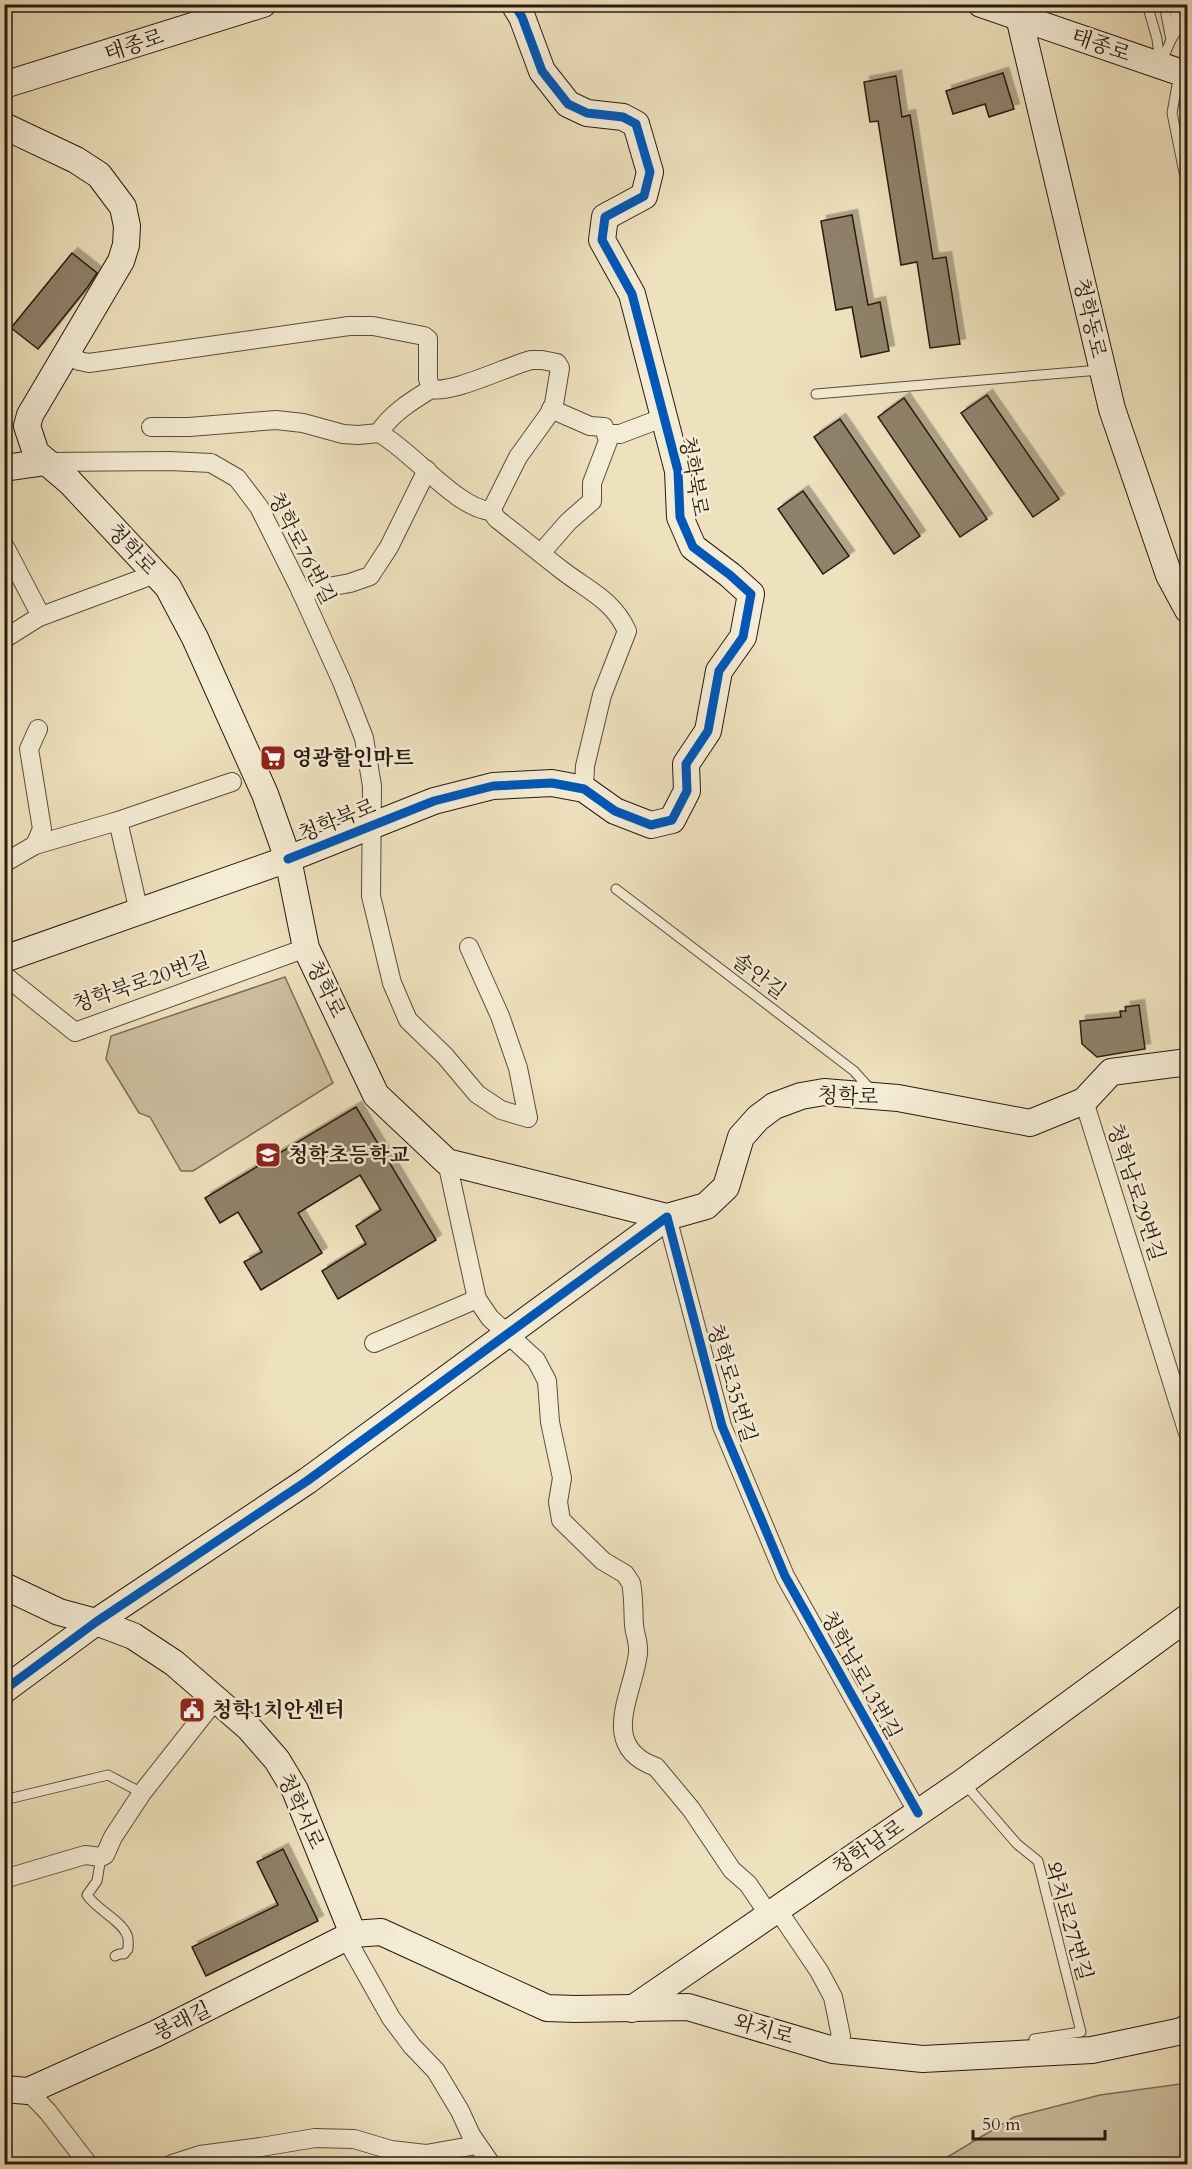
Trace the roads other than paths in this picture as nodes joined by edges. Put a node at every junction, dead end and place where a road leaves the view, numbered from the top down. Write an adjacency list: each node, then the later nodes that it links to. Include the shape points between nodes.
1 (263, 4): 7 (main road, 태종로)
2 (514, 4): 21 (main road, 청학북로, via 542,72 568,104 587,113 623,117 636,124 650,172 644,196 605,217 602,240 632,294)
3 (981, 4): 8 (main road, 태종로)
4 (1147, 4): 10 (lane, via 1157,39)
5 (1164, 4): 9 (lane)
6 (1174, 4): 9 (lane, via 1177,30)
7 (210, 12): 11 (main road, 태종로)
8 (1019, 17): 10 (main road, 태종로); 17 (main road, 청학동로)
9 (1171, 40): 10 (lane)
10 (1176, 71): 13 (lane, via 1172,113)
11 (4, 85)
12 (4, 126): 16 (main road, 청학로, via 76,159 99,175 123,207 126,245 121,261)
13 (1188, 192)
14 (1188, 254): 15 (lane)
15 (1188, 272)
16 (68, 351): 18 (street, via 89,363 349,326 373,326 428,339); 25 (main road, 청학로, via 27,426 36,453)
17 (1102, 370): 19 (lane); 31 (main road, 청학동로, via 1112,409)
18 (431, 389): 20 (street, via 460,384 531,360 551,361 560,366); 23 (street, via 408,403)
19 (816, 394)
20 (551, 409): 24 (street, via 590,426 604,427); 28 (street, via 518,456)
21 (665, 417): 24 (street, via 620,434); 39 (main road, 청학북로, via 678,471 680,517 693,547 751,594 743,637 719,671 708,731 686,764 687,791 672,820 651,825 615,811)
22 (150, 427): 23 (street, via 276,420 343,434)
23 (379, 433): 27 (street)
24 (606, 434): 30 (street, via 606,451 592,483 592,501)
25 (46, 462): 26 (main road); 32 (main road, 청학로, via 70,482); 33 (street, 청학로76번길, via 211,463 237,478 259,507)
26 (4, 468)
27 (427, 470): 28 (street, via 461,498 483,511); 33 (street, via 370,576)
28 (491, 511): 30 (street)
29 (4, 545): 35 (street)
30 (541, 553): 39 (street, via 605,601 619,614 627,631 602,695 585,766)
31 (1178, 573): 34 (main road, 청학동로)
32 (155, 574): 35 (street); 43 (main road, 청학로, via 168,587 195,638 265,794)
33 (301, 592): 41 (street, 청학로76번길, via 364,738 372,786)
34 (1188, 610)
35 (41, 616): 36 (street)
36 (4, 639)
37 (38, 729): 42 (street, via 29,749 42,829)
38 (232, 782): 40 (street)
39 (584, 789): 41 (main road, 청학북로, via 552,783 493,786 434,801)
40 (118, 821): 42 (street); 46 (street)
41 (370, 826): 43 (main road, 청학북로); 47 (street, 청학로76번길, via 371,896 392,983 408,1020 477,1094 501,1110 528,1118 518,1068)
42 (34, 845): 44 (street)
43 (288, 859): 46 (main road, 청학북로); 48 (main road, 청학로)
44 (4, 863)
45 (616, 889): 52 (lane, 솔안길, via 854,1071)
46 (139, 912): 49 (main road, 청학북로)
47 (469, 947)
48 (306, 948): 50 (street, 청학북로20번길, via 75,1032); 54 (main road, 청학로, via 376,1095)
49 (4, 959)
50 (4, 975)
51 (1188, 1062): 53 (main road, 청학로, via 1111,1072)
52 (876, 1096): 53 (main road, 청학로, via 1030,1123); 55 (main road, 청학로, via 824,1092 774,1106 741,1137 726,1187 706,1206)
53 (1084, 1101): 59 (street, 청학남로29번길)
54 (447, 1162): 55 (main road, 청학로); 56 (street)
55 (667, 1217): 57 (main road); 60 (street, 청학로35번길, via 722,1426)
56 (477, 1299): 57 (street, via 490,1318); 58 (street)
57 (509, 1334): 63 (main road, via 307,1481); 72 (street, via 536,1360 547,1381 550,1422 562,1478 558,1502 561,1520 631,1583 638,1651 622,1718 623,1733 635,1754 656,1767 691,1809 732,1870)
58 (374, 1343)
59 (1188, 1433)
60 (776, 1554): 69 (street, 청학남로13번길)
61 (4, 1586): 63 (main road, 청학서로, via 59,1612)
62 (1188, 1617): 66 (main road, 청학남로)
63 (96, 1622): 64 (main road); 65 (main road, 청학서로, via 133,1636 174,1663)
64 (4, 1690)
65 (216, 1699): 67 (street); 73 (main road, 청학서로, via 277,1760 295,1790)
66 (963, 1782): 69 (main road, 청학남로); 78 (lane, 와치로27번길, via 1017,1844 1038,1861 1081,2031 1034,2039)
67 (141, 1793): 68 (lane, via 108,1775); 70 (street)
68 (4, 1800)
69 (918, 1813): 72 (main road, 청학남로)
70 (101, 1857): 71 (street, via 84,1855); 74 (lane, via 97,1881 87,1894 128,1935 128,1949)
71 (4, 1879)
72 (773, 1912): 75 (main road, 청학남로); 77 (street, via 819,1971 833,1997 841,2036)
73 (350, 1936): 75 (main road, 와치로, via 381,1932 547,2008); 79 (main road, 봉래길, via 155,2034); 80 (street, via 391,2018 436,2071)
74 (115, 1956)
75 (632, 2009): 77 (main road, 와치로, via 688,2007)
76 (1188, 2027): 78 (main road, 와치로, via 1092,2050)
77 (833, 2050): 78 (main road, 와치로, via 922,2059)
78 (1037, 2055)
79 (16, 2090): 81 (street, via 48,2112)
80 (477, 2145): 82 (street, via 426,2154 391,2150 354,2139 315,2138 200,2155); 83 (street)
81 (88, 2164)
82 (172, 2164)
83 (491, 2164)

